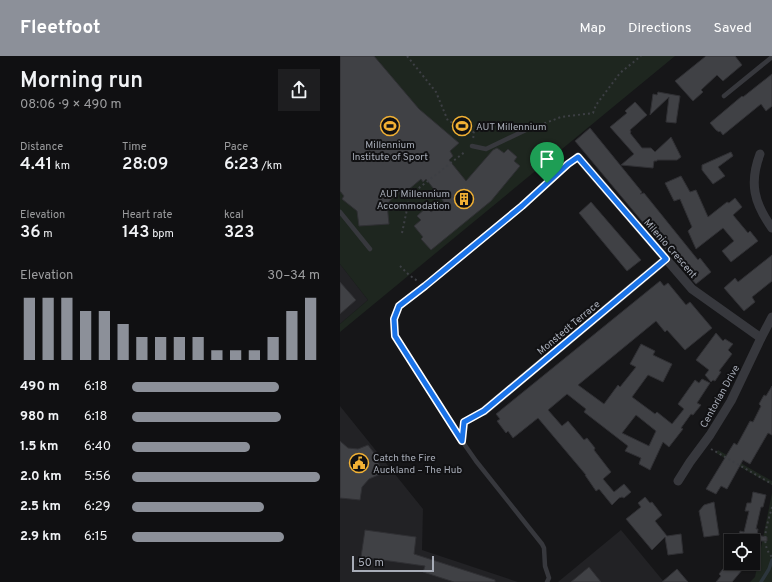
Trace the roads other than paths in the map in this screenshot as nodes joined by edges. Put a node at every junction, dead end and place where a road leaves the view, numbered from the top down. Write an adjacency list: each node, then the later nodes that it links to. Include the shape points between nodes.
1 (772, 57): 2 (lane)
2 (724, 96)
3 (528, 129): 4 (lane, via 486,149)
4 (472, 146)
5 (760, 154): 8 (street, via 753,184 760,208)
6 (578, 157): 10 (street, Milenio Crescent); 14 (lane, via 399,306 394,319 395,336)
7 (340, 212): 9 (lane)
8 (772, 228)
9 (370, 249)
10 (666, 259): 12 (street, Milenio Crescent, via 692,289); 13 (street, Monstedt Terrace)
11 (772, 317): 12 (street, Centorian Drive)
12 (761, 338): 15 (street, Centorian Drive, via 732,401)
13 (484, 411): 14 (lane, via 464,422)
14 (462, 441): 16 (lane, via 542,544 549,578)
15 (678, 481)
16 (547, 582)

